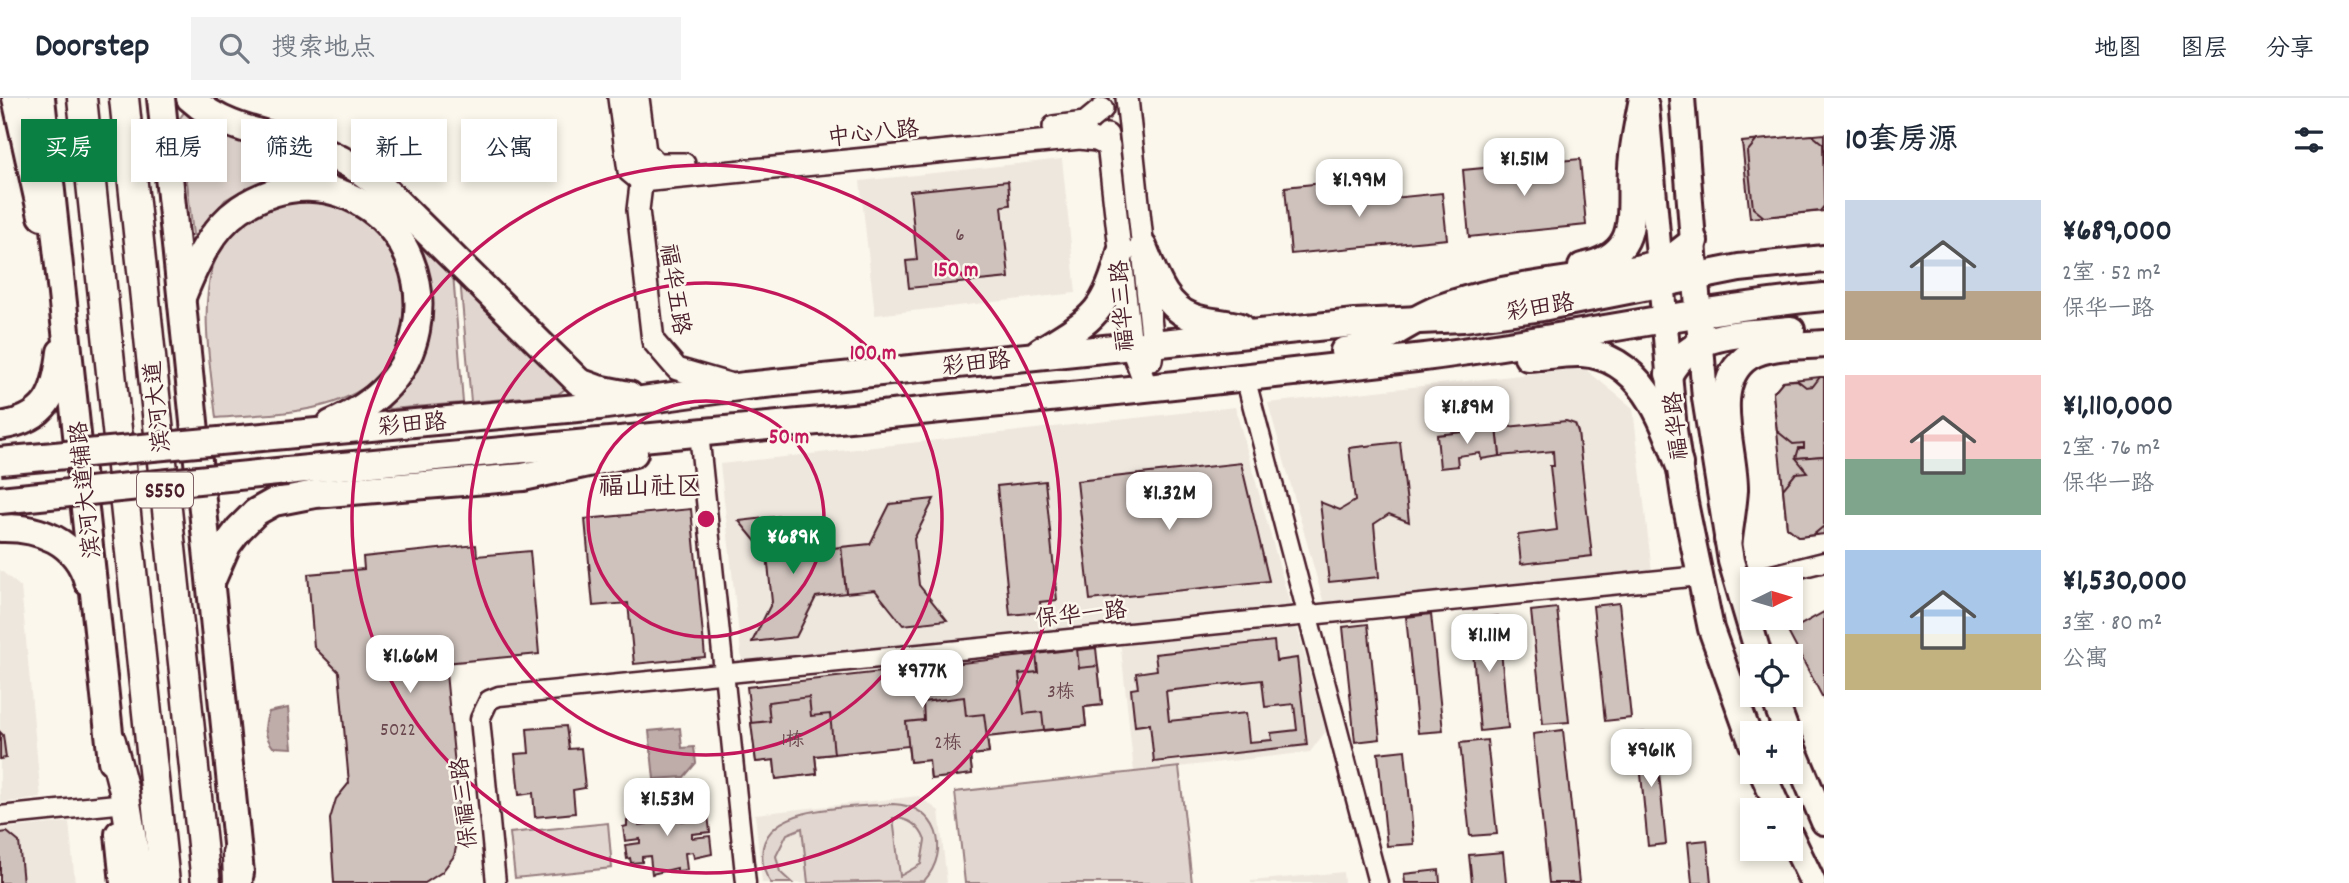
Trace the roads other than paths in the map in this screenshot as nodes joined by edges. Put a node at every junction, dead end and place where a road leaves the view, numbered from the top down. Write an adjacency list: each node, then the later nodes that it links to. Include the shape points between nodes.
1 (16, 98): 19 (main road, via 34,191)
2 (41, 98): 19 (main road, 滨河大道辅路)
3 (82, 98): 68 (highway, 滨河大道 / S550)
4 (124, 98): 69 (highway, 滨河大道 / S550)
5 (161, 98): 23 (main road)
6 (190, 98): 40 (main road, via 224,122 304,144 362,171 579,382)
7 (619, 98): 15 (street, via 629,171)
8 (638, 98): 14 (street, 福华五路)
9 (1127, 98): 17 (street, 福华三路)
10 (1644, 98): 20 (main road, 福华路); 28 (main road, via 1632,160 1633,218 1613,255 1586,266 1473,285)
11 (1682, 98): 16 (main road, 福华路)
12 (1101, 103): 13 (street, 福华三路); 14 (street, 中心八路, via 1089,121 1079,124 666,166 650,160)
13 (1109, 146): 15 (street, 中心八路, via 1080,138); 17 (street, 福华三路)
14 (645, 152): 15 (street, 福华五路)
15 (641, 181): 38 (street, 福华五路, via 638,209 653,341 677,369)
16 (1694, 241): 20 (main road); 21 (main road, 福华路)
17 (1132, 249): 30 (main road, via 1182,312); 33 (street, 福华三路); 35 (main road, via 1096,314)
18 (1824, 258): 21 (main road, 彩田路)
19 (59, 261): 26 (main road, 滨河大道辅路)
20 (1662, 273): 21 (main road, 彩田路); 25 (main road, 福华路); 27 (main road, 彩田路, via 1542,307)
21 (1696, 277): 24 (main road, 福华路)
22 (1824, 298): 24 (main road, 彩田路)
23 (181, 300): 42 (main road, via 207,245 238,211 258,198 280,191 323,189 346,195 385,219 401,239 416,276 419,314 414,342 403,367 373,401 354,415); 53 (main road)
24 (1699, 311): 25 (main road, 彩田路); 31 (main road, 福华路)
25 (1666, 317): 34 (main road, 彩田路); 36 (main road, 福华路)
26 (65, 319): 41 (main road, via 55,384 45,406 27,420); 55 (main road, 滨河大道辅路)
27 (1416, 320): 28 (main road, 彩田路); 37 (main road, via 1378,344 1315,356)
28 (1355, 323): 30 (main road, 彩田路)
29 (1824, 327): 31 (main road)
30 (1262, 333): 33 (main road, 彩田路)
31 (1701, 341): 36 (main road, via 1683,353); 48 (main road, 福华路, via 1705,398)
32 (1824, 344): 48 (main road, via 1757,353 1738,366 1731,379 1726,398 1734,489)
33 (1142, 346): 35 (main road, 彩田路); 39 (street, 福华三路)
34 (1457, 353): 37 (main road, 彩田路); 45 (main road, via 1516,358 1600,356 1619,366 1649,394)
35 (1031, 356): 38 (main road, 彩田路)
36 (1669, 374): 45 (main road, 福华路)
37 (1257, 375): 39 (main road, 彩田路); 54 (street)
38 (745, 386): 40 (main road, 彩田路)
39 (1146, 386): 43 (main road, 彩田路)
40 (655, 398): 42 (main road, 彩田路)
41 (0, 426)
42 (313, 432): 44 (main road, 彩田路, bridge)
43 (699, 433): 46 (main road, 彩田路, bridge); 53 (main road, via 523,477 315,494 274,502 256,512 227,545); 56 (street)
44 (0, 461)
45 (1679, 464): 52 (main road, 福华路)
46 (0, 500)
47 (0, 528): 55 (main road, via 46,534 70,550 86,576)
48 (1728, 539): 50 (main road, 福华路)
49 (1824, 562): 51 (street)
50 (1741, 567)
51 (1803, 567)
52 (1700, 576): 54 (street, 保华一路); 58 (main road, 福华路, via 1712,629)
53 (209, 587): 64 (main road)
54 (1308, 615): 56 (street, 保华一路); 73 (street)
55 (99, 628): 59 (main road, 滨河大道辅路)
56 (725, 673): 57 (street, 保华一路, via 499,696 489,700); 72 (street)
57 (480, 719): 71 (street, 保福三路)
58 (1744, 721)
59 (111, 741): 61 (main road, 滨河大道辅路); 67 (highway)
60 (1803, 772): 63 (main road)
61 (116, 804): 62 (street); 66 (main road, 滨河大道辅路)
62 (0, 816)
63 (1824, 822)
64 (237, 853): 70 (highway)
65 (1802, 861): 74 (main road)
66 (124, 883)
67 (139, 883)
68 (165, 883)
69 (206, 883)
70 (240, 883)
71 (496, 883)
72 (746, 883)
73 (1378, 883)
74 (1813, 883)

